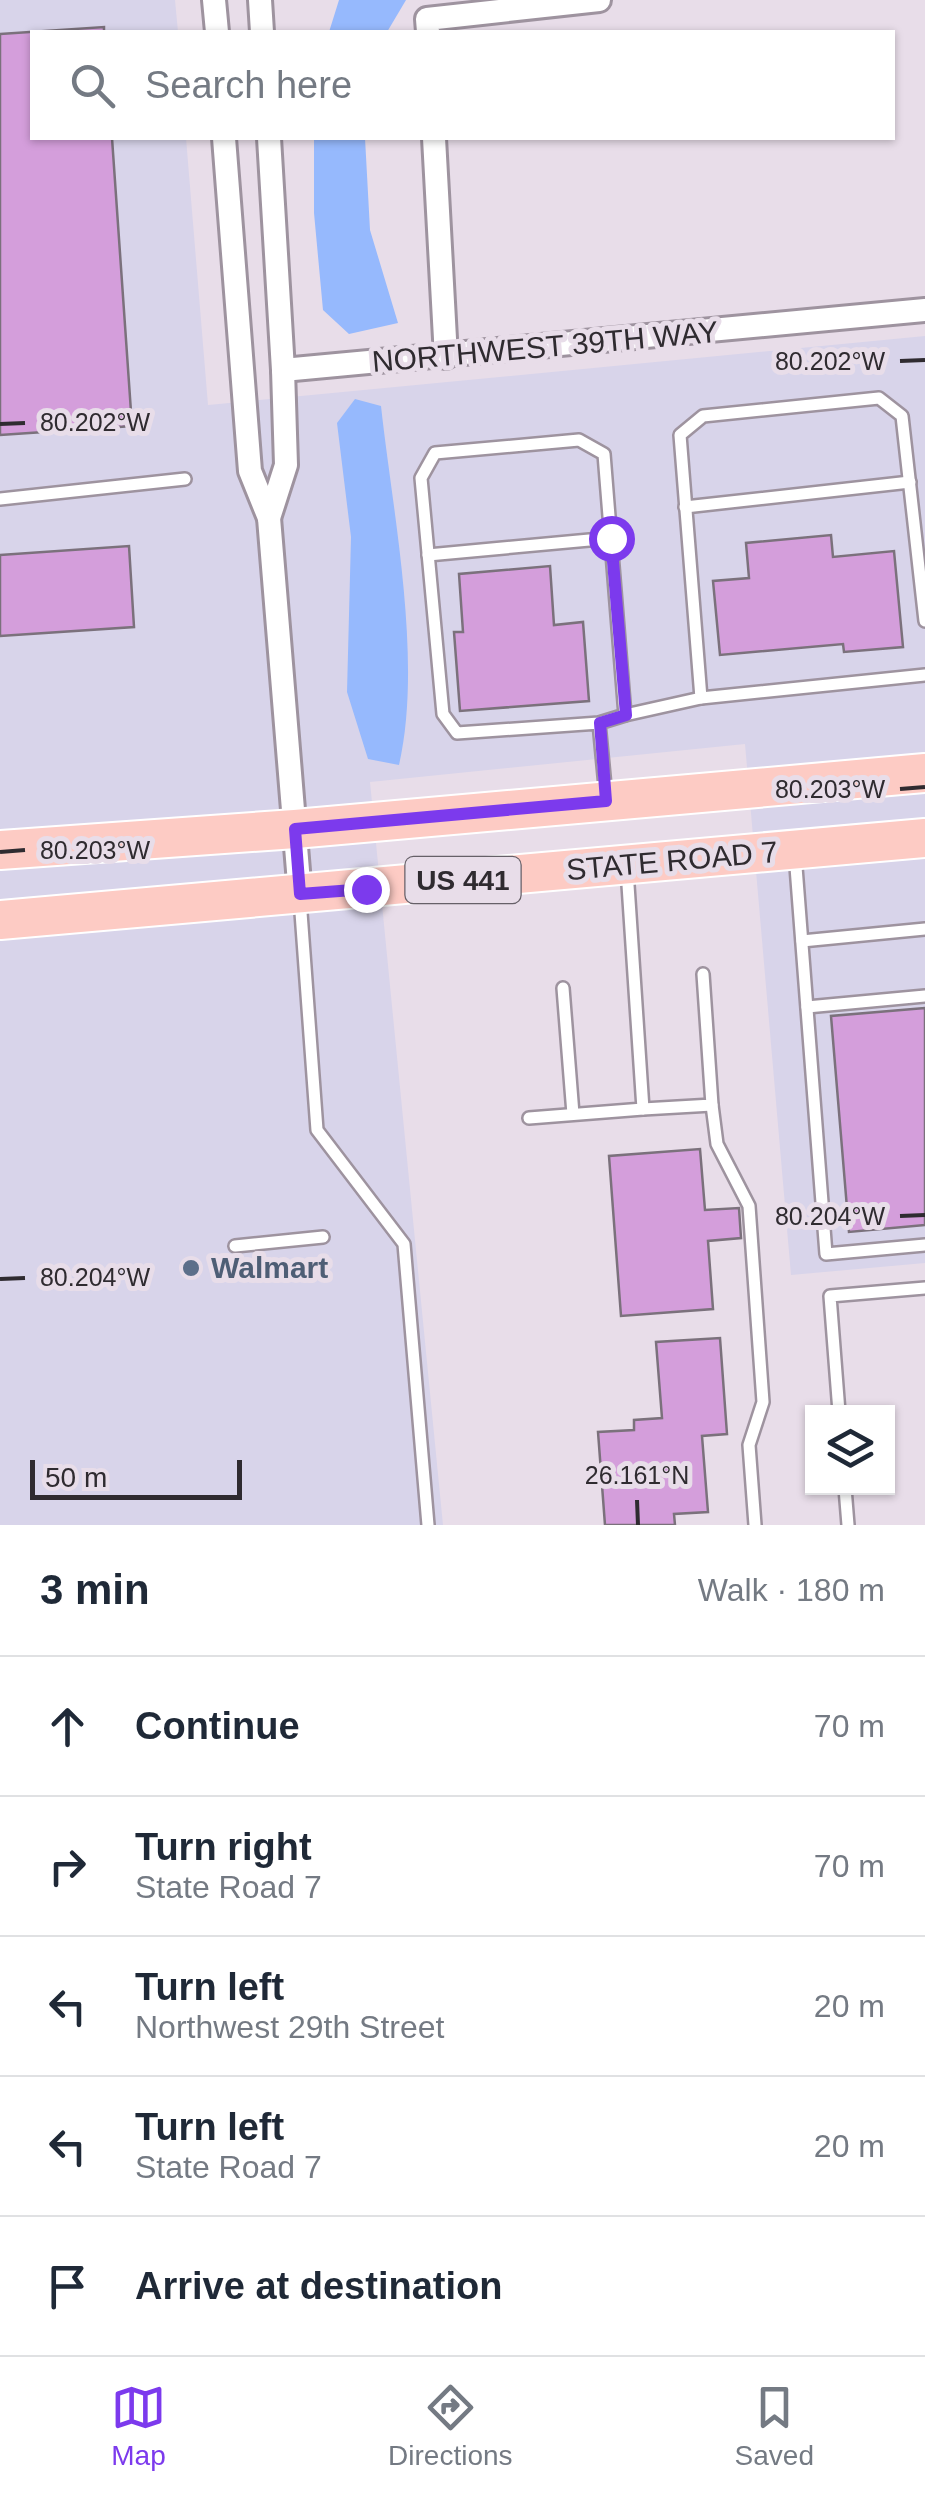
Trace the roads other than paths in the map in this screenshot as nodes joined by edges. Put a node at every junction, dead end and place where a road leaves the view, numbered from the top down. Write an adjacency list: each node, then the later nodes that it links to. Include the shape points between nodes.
1 (214, 0): 4 (street)
2 (260, 0): 5 (street)
3 (599, 0): 6 (street, via 427,19)
4 (217, 30)
5 (262, 30)
6 (428, 30)
7 (224, 140): 17 (street, via 250,472)
8 (269, 140): 12 (street)
9 (434, 140): 11 (street)
10 (925, 310): 11 (street, NORTHWEST 39TH WAY)
11 (446, 357): 12 (street, NORTHWEST 39TH WAY)
12 (284, 370): 17 (street, via 286,465)
13 (185, 479): 15 (lane)
14 (910, 482): 16 (lane); 16 (lane, via 902,416 880,398 702,416 680,435); 20 (lane)
15 (0, 499)
16 (685, 507): 22 (lane)
17 (269, 518): 27 (street)
18 (611, 538): 19 (lane); 19 (lane, via 604,454 579,440 435,453 421,478); 23 (lane)
19 (428, 555): 24 (lane, via 443,714 457,733)
20 (925, 621)
21 (925, 675): 22 (lane)
22 (701, 698): 23 (lane)
23 (626, 715): 24 (lane)
24 (600, 723): 26 (lane)
25 (925, 773): 26 (main road, US 441)
26 (606, 801): 27 (main road, US 441)
27 (295, 829): 29 (main road, US 441); 32 (street)
28 (925, 838): 30 (main road, STATE ROAD 7 / US 441)
29 (0, 850)
30 (795, 850): 31 (main road, STATE ROAD 7 / US 441); 35 (lane)
31 (627, 865): 32 (main road, STATE ROAD 7 / US 441); 41 (lane)
32 (300, 894): 33 (main road, STATE ROAD 7 / US 441); 50 (lane, via 317,1130 404,1244)
33 (0, 920)
34 (925, 929): 35 (lane)
35 (802, 941): 39 (lane)
36 (703, 974): 40 (lane)
37 (564, 988): 42 (lane)
38 (925, 996): 39 (lane)
39 (807, 1006): 45 (lane, via 826,1254)
40 (712, 1105): 41 (lane); 51 (lane, via 716,1144 749,1206 764,1402 750,1445)
41 (644, 1109): 42 (lane)
42 (573, 1114): 43 (lane)
43 (529, 1118)
44 (323, 1237): 46 (lane)
45 (925, 1245)
46 (235, 1246)
47 (925, 1288): 48 (lane, via 830,1296)
48 (838, 1405)
49 (846, 1495): 52 (lane)
50 (428, 1525)
51 (755, 1525)
52 (848, 1525)

